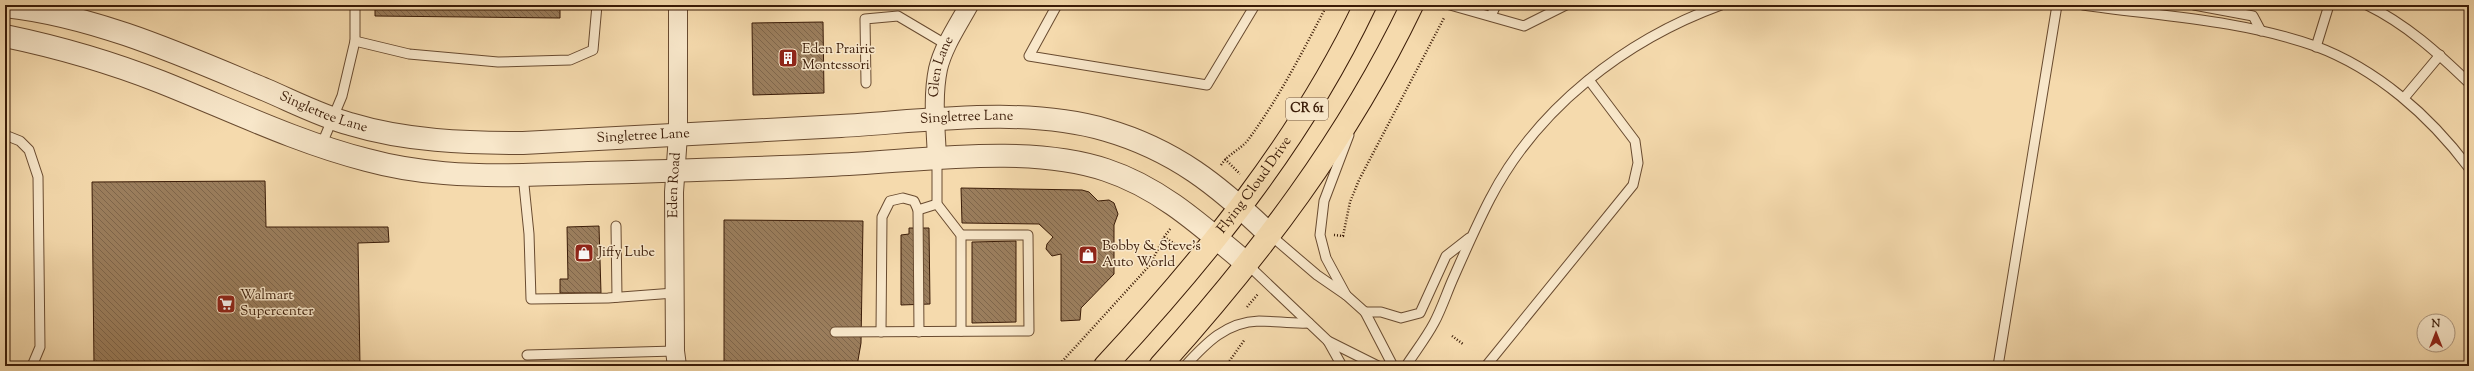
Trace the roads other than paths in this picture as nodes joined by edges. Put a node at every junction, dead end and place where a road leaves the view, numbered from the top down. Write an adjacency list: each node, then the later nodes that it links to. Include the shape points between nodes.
1 (354, 5): 24 (lane)
2 (598, 5): 24 (lane, via 594,50 570,60 498,62 409,54)
3 (678, 5): 36 (street, Eden Road)
4 (969, 5): 25 (street, Glen Lane)
5 (1056, 5): 6 (lane, via 1029,56 1207,85)
6 (1255, 5)
7 (1365, 5): 43 (main road, Flying Cloud Drive / CR 61, via 1294,132)
8 (1412, 5): 32 (main road, CR 61)
9 (1450, 5): 21 (lane)
10 (1496, 5): 21 (lane)
11 (1566, 5): 21 (lane, via 1524,26)
12 (1721, 5): 28 (lane, via 1641,42)
13 (2057, 5): 72 (lane)
14 (2083, 5): 20 (lane)
15 (2146, 5): 20 (lane)
16 (2194, 5): 22 (lane, via 2253,16)
17 (2329, 5): 26 (lane)
18 (2367, 5): 27 (lane, via 2391,16)
19 (5, 6): 33 (street, Singletree Lane, via 74,18 116,32 168,50)
20 (2140, 9): 22 (lane)
21 (1491, 16)
22 (2262, 31): 26 (lane)
23 (5, 36): 37 (street, via 109,63)
24 (355, 41): 33 (lane, via 342,96)
25 (947, 45): 29 (lane, via 898,16 865,19); 34 (street, Glen Lane, via 938,68)
26 (2316, 46): 31 (lane, via 2352,64)
27 (2440, 54): 30 (lane); 31 (lane)
28 (1589, 80): 49 (lane, via 1560,106 1511,165); 71 (lane, via 1635,141 1638,151 1637,174 1633,185)
29 (866, 83)
30 (2469, 83)
31 (2404, 98): 39 (lane, via 2434,127)
32 (1358, 108): 46 (main road, CR 61, via 1330,153); 52 (lane, via 1321,215 1321,244)
33 (333, 119): 36 (street, Singletree Lane, via 401,135 462,143 523,143); 37 (lane)
34 (935, 120): 36 (street, Singletree Lane); 38 (street, Glen Lane); 43 (street, Singletree Lane, via 1029,117 1072,122 1139,142 1179,161 1212,182)
35 (5, 134): 63 (lane, via 20,141 29,150 38,177 40,347)
36 (678, 135): 40 (street, Eden Road)
37 (321, 147): 41 (street, via 367,161 424,172 476,176)
38 (937, 159): 40 (street); 42 (lane); 48 (street, via 1028,156 1105,169 1157,193)
39 (2469, 168)
40 (675, 171): 41 (street); 51 (street, Eden Road)
41 (522, 175): 53 (lane, via 529,234 531,299)
42 (938, 204): 44 (lane); 47 (lane)
43 (1242, 208): 46 (street, Singletree Lane); 48 (main road, Flying Cloud Drive / CR 61)
44 (918, 210): 58 (lane, via 914,201 903,198 890,201 884,210); 59 (lane)
45 (616, 226): 53 (lane)
46 (1269, 234): 50 (main road, CR 61); 52 (lane, via 1317,275)
47 (961, 235): 56 (lane); 56 (lane, via 1028,235 1029,331)
48 (1216, 238): 50 (street); 64 (main road, Flying Cloud Drive / CR 61)
49 (1470, 238): 54 (lane, via 1446,256 1420,313 1401,318 1381,312); 70 (lane, via 1434,323)
50 (1247, 264): 55 (lane); 65 (main road, CR 61)
51 (674, 293): 53 (lane); 62 (street, Eden Road)
52 (1346, 295): 54 (lane)
53 (617, 297)
54 (1365, 312): 69 (lane)
55 (1309, 323): 60 (lane); 66 (lane, via 1283,324 1260,321 1230,327 1216,335)
56 (961, 331): 59 (lane)
57 (836, 332): 58 (lane)
58 (882, 332): 59 (lane)
59 (919, 332)
60 (1328, 341): 67 (lane); 68 (lane)
61 (527, 355): 62 (lane)
62 (676, 358)
63 (32, 366)
64 (1105, 366)
65 (1160, 366)
66 (1185, 366)
67 (1342, 366)
68 (1378, 366)
69 (1393, 366)
70 (1406, 366)
71 (1486, 366)
72 (1998, 366)

